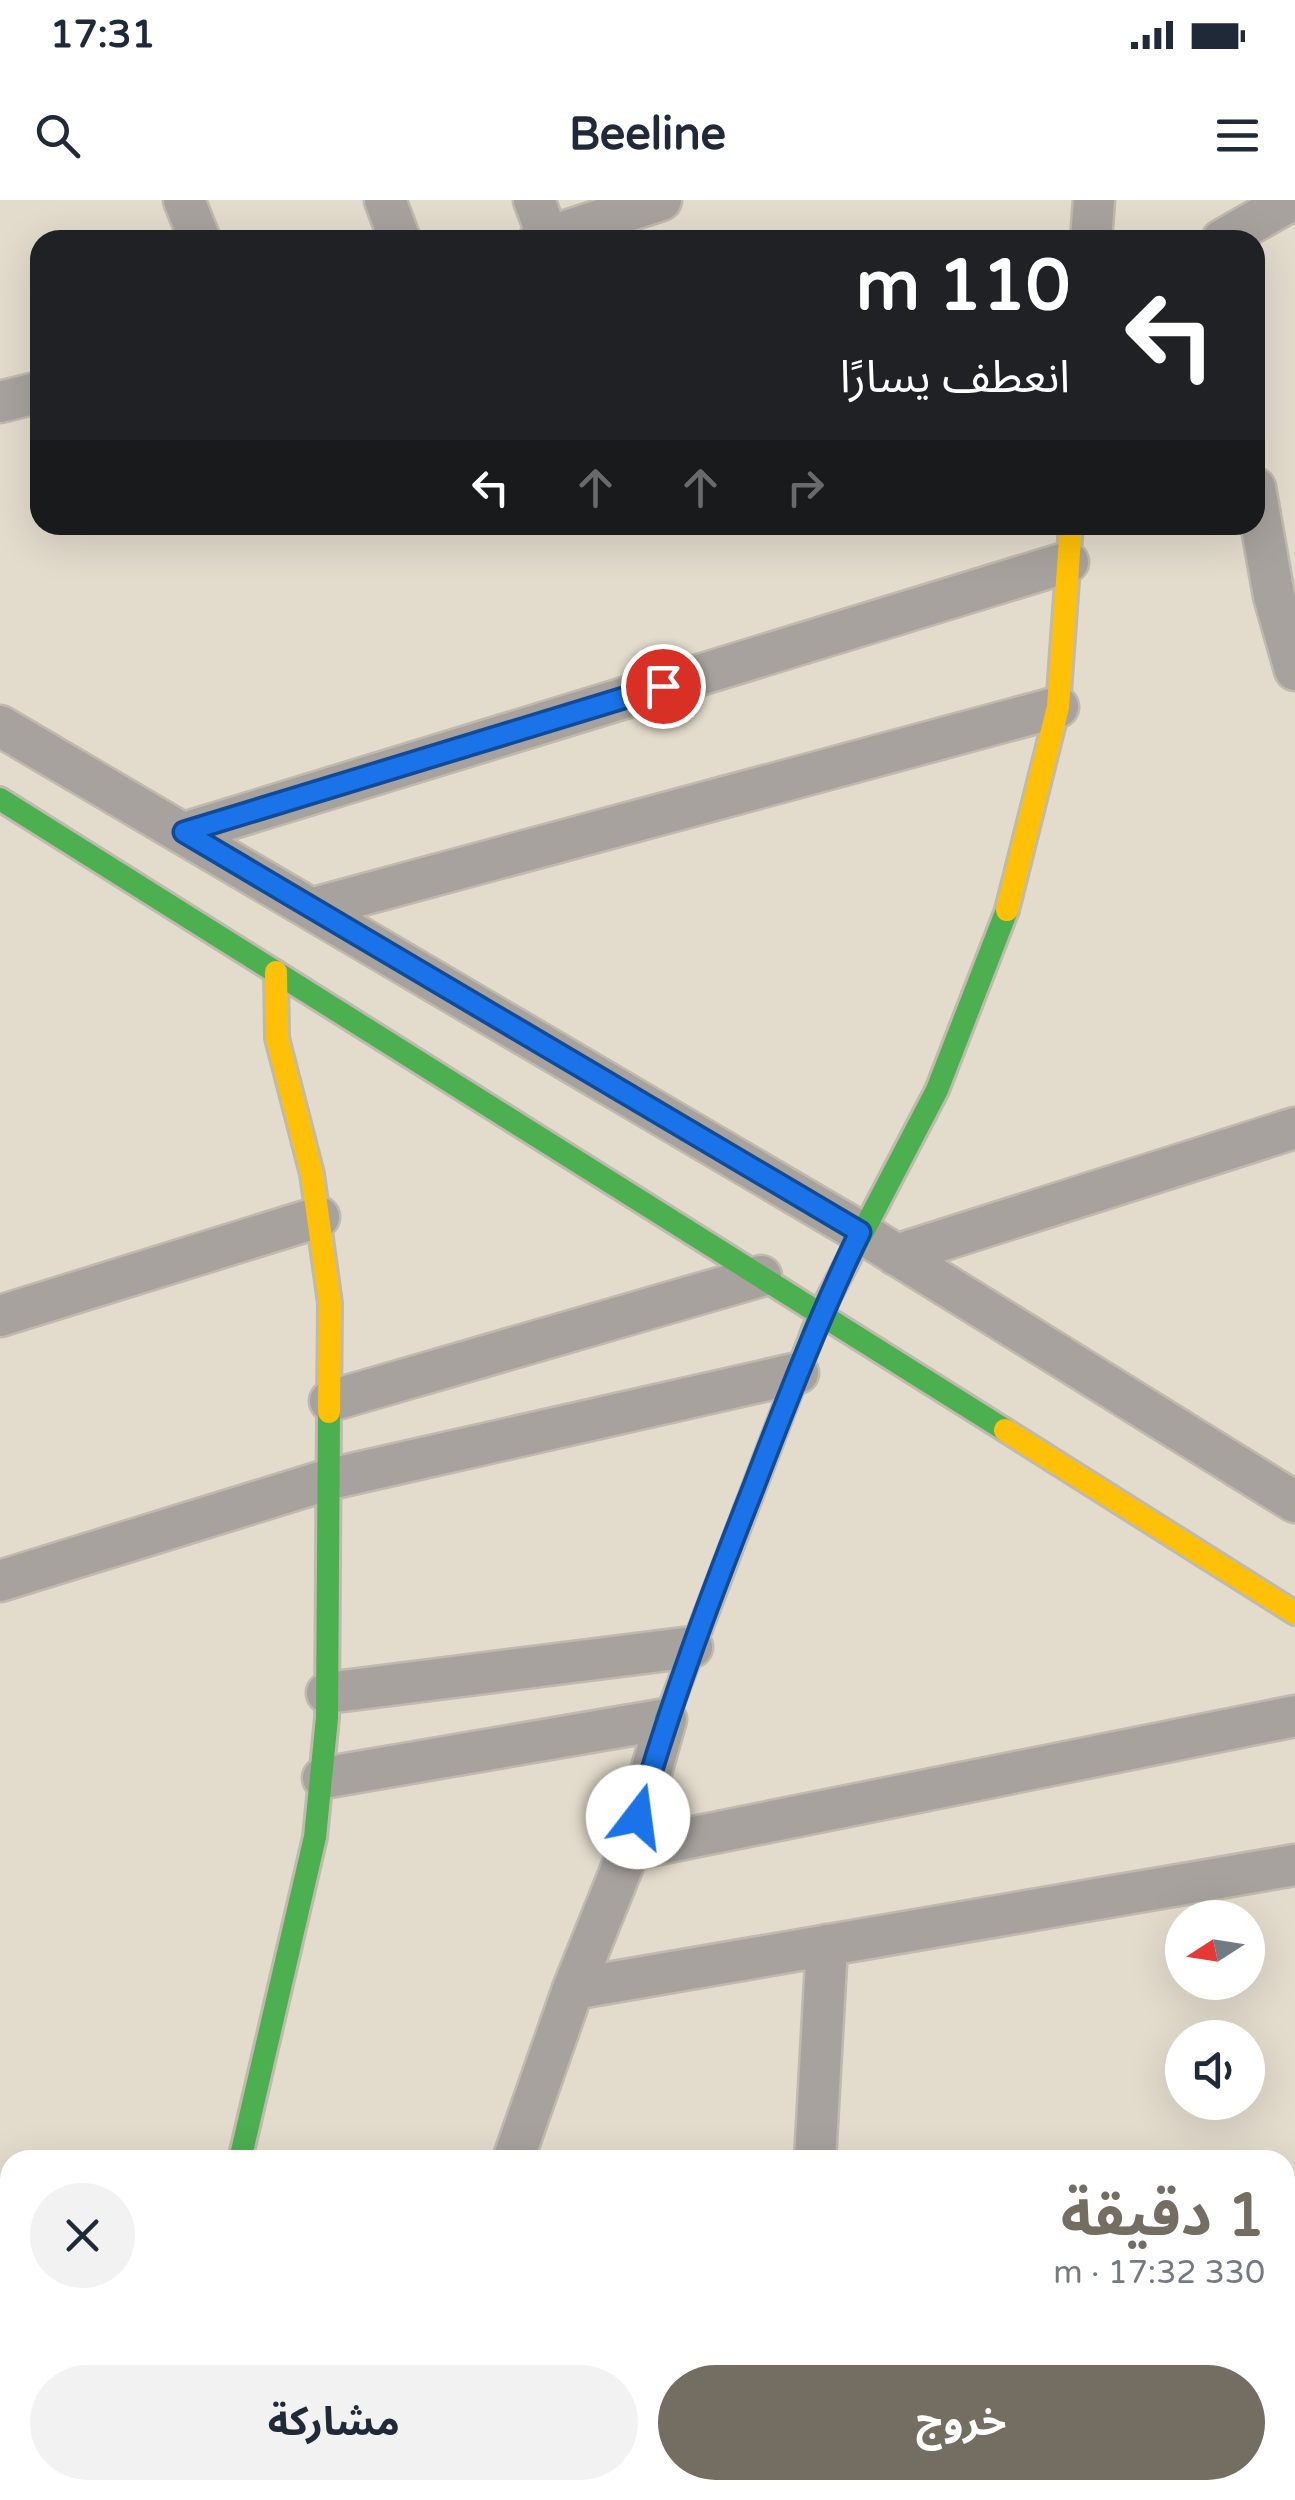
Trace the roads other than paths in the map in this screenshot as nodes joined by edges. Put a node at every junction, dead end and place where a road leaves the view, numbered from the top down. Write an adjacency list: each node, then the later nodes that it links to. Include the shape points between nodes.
1 (184, 200): 7 (street)
2 (385, 200): 8 (street)
3 (662, 200): 6 (street)
4 (1094, 200): 9 (street)
5 (1292, 200): 10 (street)
6 (540, 226)
7 (196, 230)
8 (396, 230)
9 (1092, 230)
10 (1240, 230)
11 (30, 394): 12 (street)
12 (0, 402)
13 (1263, 535): 15 (street)
14 (1069, 544): 16 (street); 19 (street)
15 (1295, 670)
16 (1058, 708): 20 (street); 24 (street, via 1004,925 966,1026)
17 (0, 726): 19 (street)
18 (0, 799): 21 (street)
19 (184, 832): 20 (street)
20 (314, 908): 24 (street)
21 (276, 972): 23 (street, via 280,1054); 26 (street)
22 (1295, 1128): 25 (street)
23 (319, 1218): 28 (street); 30 (street, via 330,1302)
24 (860, 1232): 25 (street); 27 (street)
25 (896, 1255): 32 (street)
26 (761, 1276): 27 (street); 30 (street)
27 (820, 1314): 29 (street); 34 (street)
28 (0, 1316)
29 (798, 1373): 31 (street); 35 (street)
30 (330, 1401): 31 (street)
31 (330, 1480): 33 (street); 36 (street)
32 (1293, 1499)
33 (0, 1581)
34 (1295, 1613)
35 (692, 1648): 36 (street); 38 (street)
36 (327, 1693): 39 (street)
37 (1295, 1716): 40 (street)
38 (666, 1719): 39 (street); 40 (street)
39 (323, 1778): 44 (street)
40 (630, 1850): 43 (street)
41 (1295, 1864): 42 (street)
42 (827, 1945): 43 (street); 46 (street)
43 (573, 1989): 45 (street)
44 (242, 2150)
45 (517, 2150)
46 (817, 2150)

